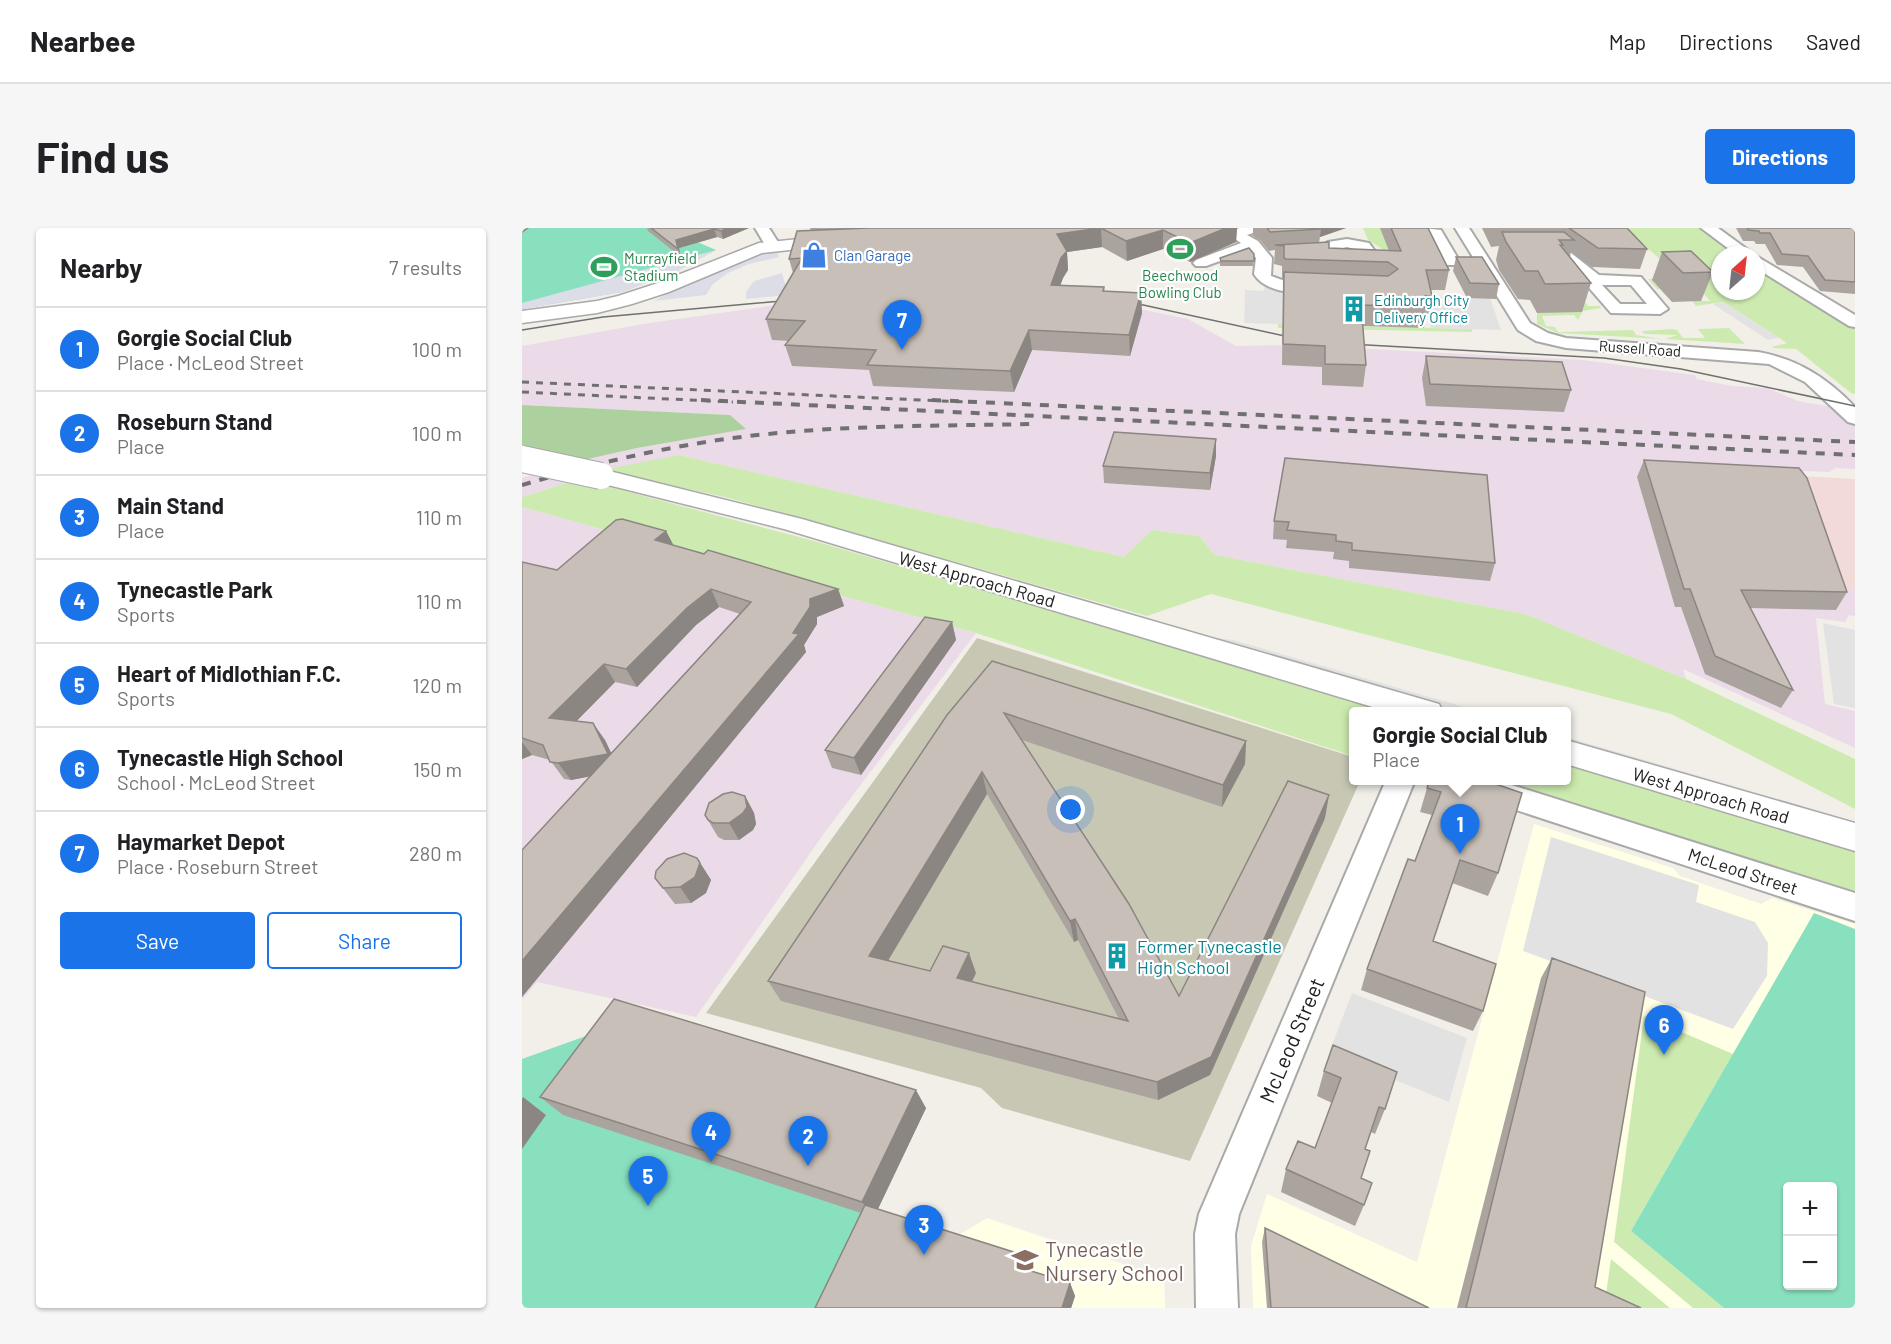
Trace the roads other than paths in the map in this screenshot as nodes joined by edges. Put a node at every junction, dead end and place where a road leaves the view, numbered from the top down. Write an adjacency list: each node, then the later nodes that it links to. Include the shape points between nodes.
1 (762, 228): 8 (street)
2 (1350, 228): 11 (street, via 1357,236 1355,244 1368,249 1368,255 1349,260 1329,254)
3 (1430, 228): 14 (street)
4 (1462, 228): 21 (street, Russell Road, via 1485,254 1524,326 1542,337 1566,343 1783,361 1800,369)
5 (1708, 228): 9 (street)
6 (1254, 236): 13 (street); 15 (street)
7 (857, 239): 8 (street)
8 (771, 245): 19 (street, via 625,300)
9 (1734, 246)
10 (1527, 253): 17 (street, via 1558,244)
11 (1310, 256)
12 (1281, 257): 13 (street)
13 (1264, 258): 18 (street, via 1263,277 1269,282)
14 (1452, 262)
15 (1201, 263)
16 (1765, 267): 20 (street)
17 (1595, 280)
18 (1331, 287)
19 (522, 317)
20 (1855, 322)
21 (1855, 418)
22 (522, 459): 23 (street, West Approach Road, bridge, via 793,524)
23 (1414, 707)
24 (1571, 753): 27 (street, West Approach Road)
25 (1399, 785): 29 (street, McLeod Street, via 1219,1214 1215,1234)
26 (1475, 785): 28 (street, McLeod Street)
27 (1855, 837)
28 (1855, 907)
29 (1217, 1308)

